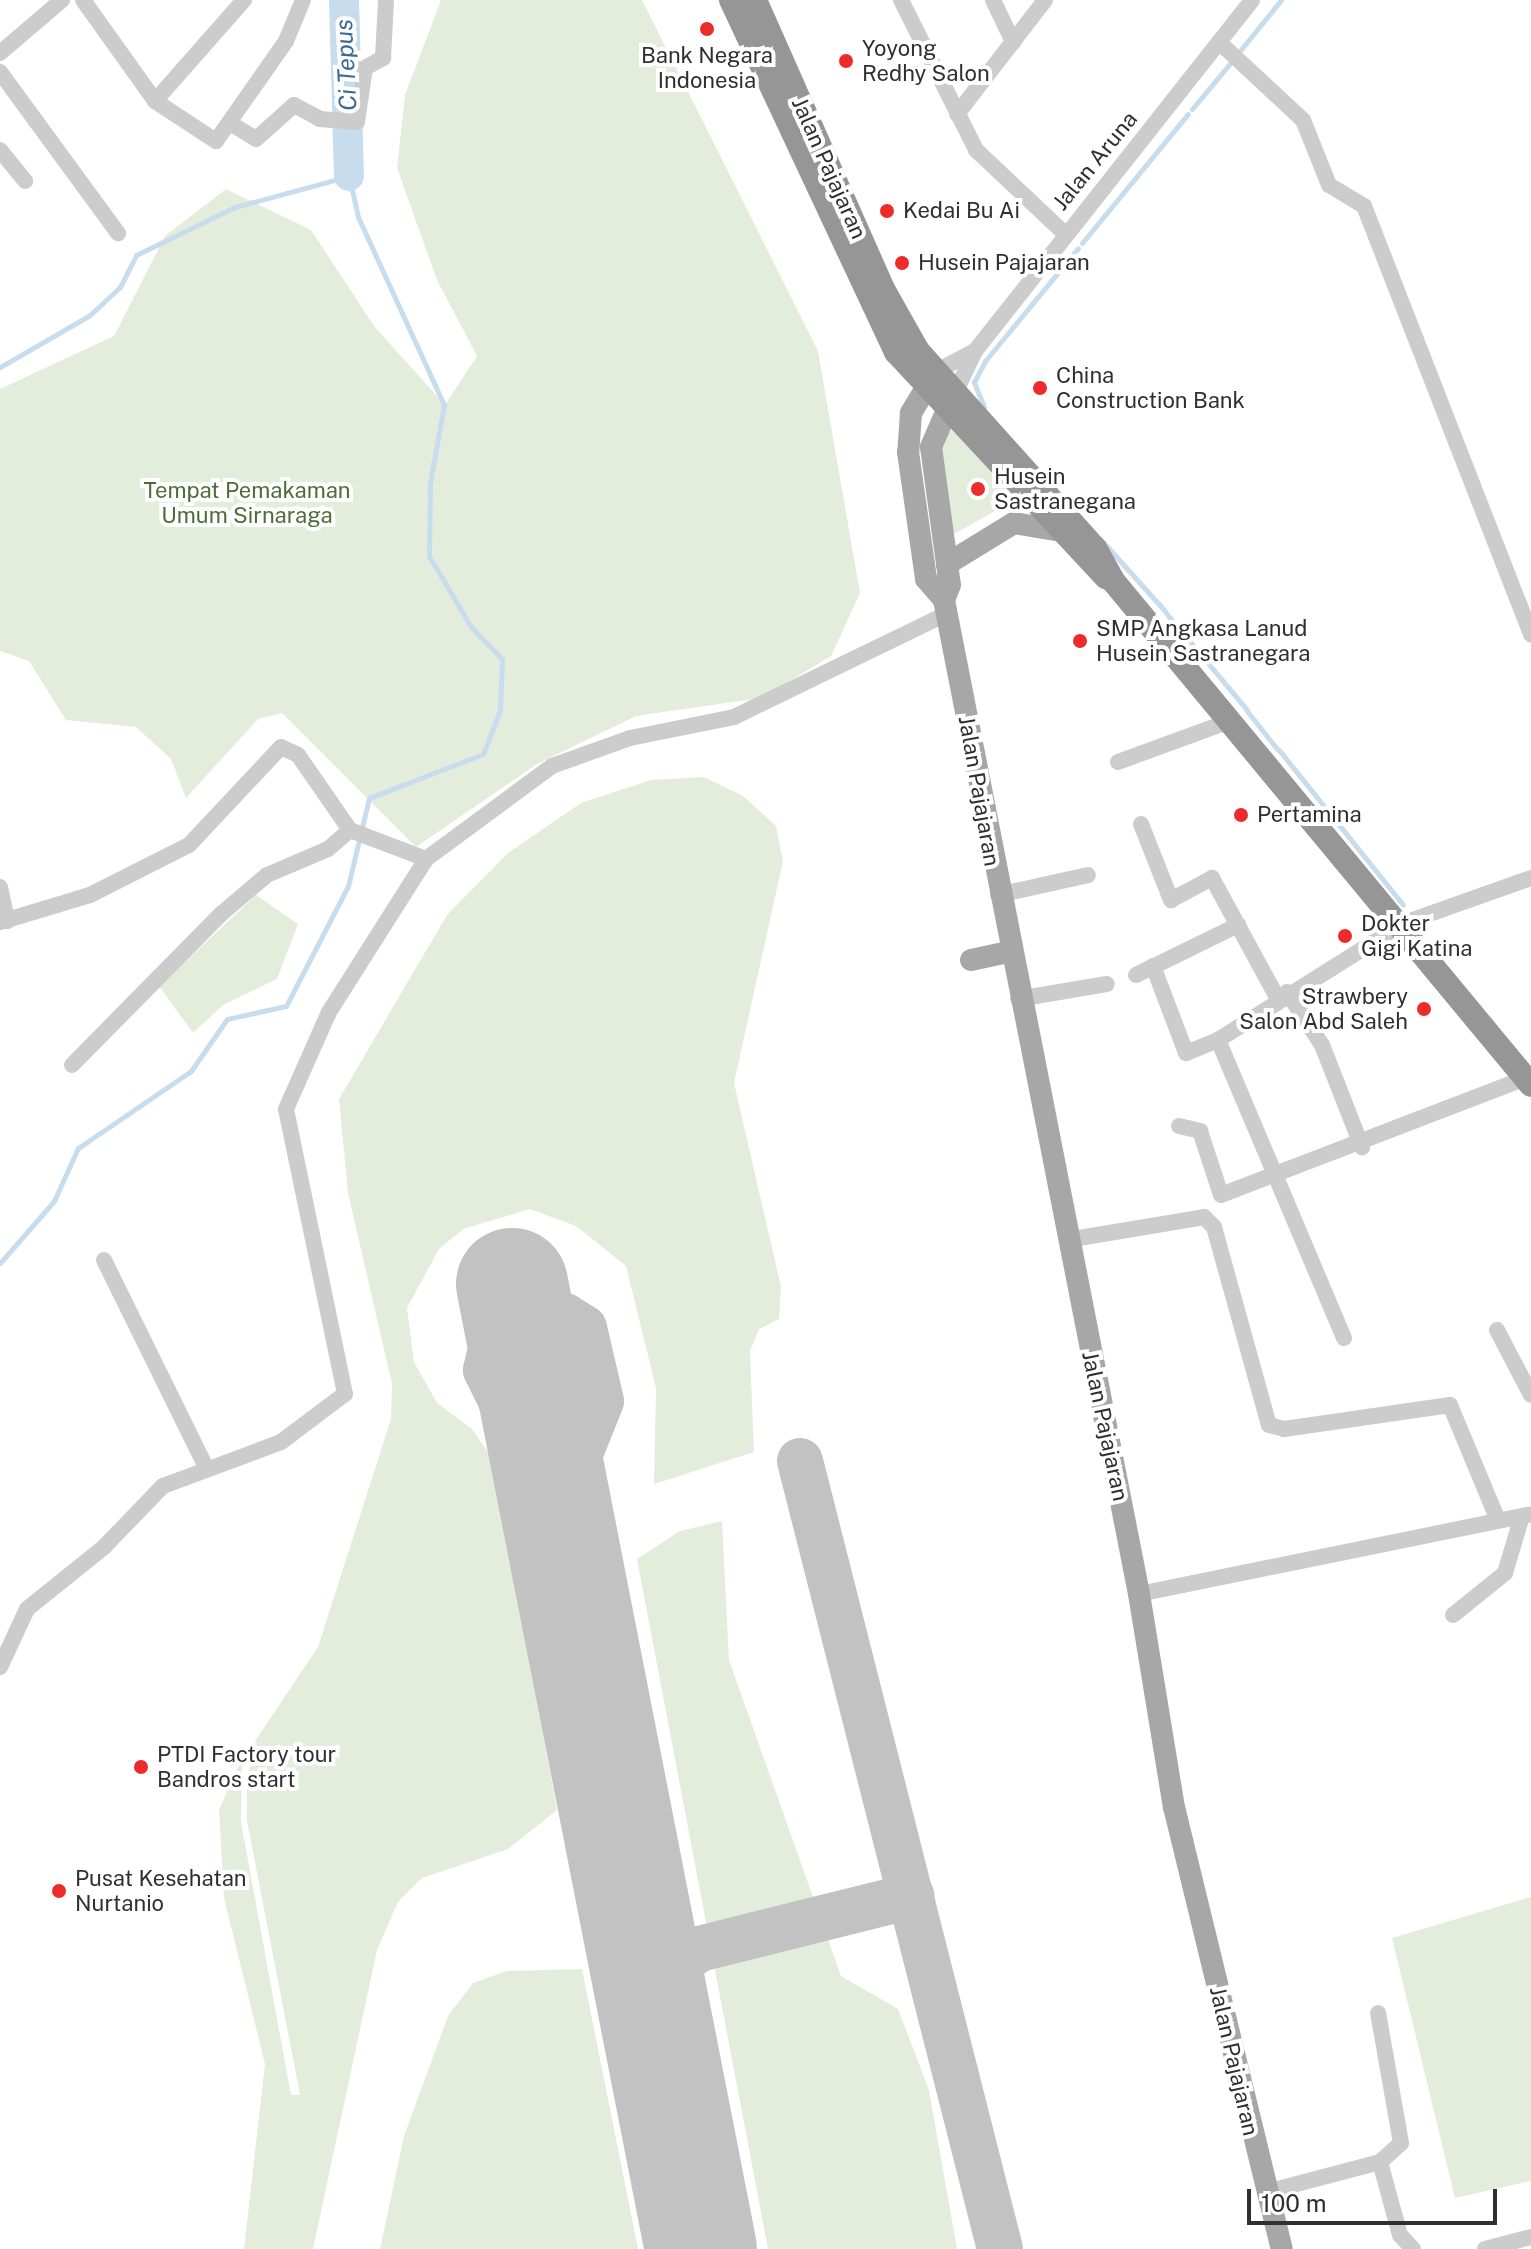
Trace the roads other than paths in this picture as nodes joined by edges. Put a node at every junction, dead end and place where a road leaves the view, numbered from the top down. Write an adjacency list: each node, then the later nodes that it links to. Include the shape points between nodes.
1 (62, 0): 14 (street)
2 (83, 0): 16 (street)
3 (244, 0): 16 (street)
4 (303, 0): 18 (street)
5 (386, 0): 18 (street, via 383,58 365,68 357,122 294,105 256,139)
6 (731, 0): 24 (highway, Jalan Pajajaran, via 878,320)
7 (755, 0): 24 (highway, Jalan Pajajaran, via 883,289)
8 (901, 0): 17 (street)
9 (993, 0): 12 (street)
10 (1045, 0): 12 (street)
11 (1252, 0): 13 (street, Jalan Aruna)
12 (1013, 42): 17 (street)
13 (1222, 48): 22 (street, Jalan Aruna); 29 (street, via 1303,120 1329,185 1364,206)
14 (0, 53)
15 (0, 72): 21 (street)
16 (155, 101): 18 (street, via 209,140 221,139)
17 (957, 114): 22 (street, via 987,165)
18 (233, 125)
19 (0, 150): 20 (street)
20 (25, 181)
21 (118, 233)
22 (1065, 234): 23 (street, Jalan Aruna)
23 (975, 351): 24 (street, Jalan Aruna); 24 (street, Jalan Aruna)
24 (941, 387): 25 (highway); 26 (main road, Jalan Pajajaran, via 931,447); 27 (highway, via 1095,548); 28 (main road, Jalan Pajajaran, via 908,452 926,579)
25 (1056, 530): 26 (main road, via 1014,523); 27 (highway)
26 (947, 564): 28 (main road, Jalan Pajajaran)
27 (1114, 582): 30 (highway)
28 (945, 607): 34 (street, via 734,717 630,738 552,766); 38 (main road, Jalan Pajajaran)
29 (1531, 635)
30 (1233, 720): 31 (street); 40 (highway)
31 (1118, 762)
32 (1141, 824): 41 (street, via 1171,900 1212,878)
33 (353, 831): 34 (street); 39 (street, via 298,755 281,747 189,845 90,895); 50 (street, via 328,849 267,875)
34 (426, 859): 60 (street, via 329,1012 286,1109 345,1394 281,1442)
35 (1088, 875): 38 (street)
36 (1531, 878): 40 (street)
37 (0, 887): 39 (street)
38 (998, 895): 42 (main road, Jalan Pajajaran)
39 (4, 921)
40 (1404, 923): 47 (street); 51 (highway)
41 (1238, 925): 44 (street); 47 (street)
42 (1008, 952): 43 (main road); 48 (main road, Jalan Pajajaran)
43 (971, 960)
44 (1153, 966): 45 (street); 49 (street, via 1186,1053)
45 (1136, 975)
46 (1107, 984): 48 (street)
47 (1282, 996): 49 (street); 53 (street, via 1322,1045)
48 (1018, 999): 55 (main road, Jalan Pajajaran)
49 (1218, 1040): 54 (street)
50 (72, 1065)
51 (1529, 1079): 53 (street)
52 (1179, 1126): 54 (street, via 1200,1131 1221,1195)
53 (1362, 1147): 54 (street)
54 (1270, 1178): 58 (street)
55 (1067, 1240): 62 (street, via 1204,1217 1214,1227 1269,1425 1284,1429 1450,1405); 63 (main road, Jalan Pajajaran)
56 (104, 1260): 60 (street)
57 (1497, 1330): 59 (street)
58 (1344, 1338)
59 (1531, 1395)
60 (206, 1467): 65 (street, via 163,1486 104,1547 27,1609)
61 (1526, 1515): 62 (street); 64 (street, via 1505,1573)
62 (1497, 1518): 63 (street)
63 (1139, 1594): 68 (main road, Jalan Pajajaran, via 1174,1807)
64 (1453, 1615)
65 (0, 1667)
66 (1378, 2013): 67 (street, via 1403,2131 1401,2143)
67 (1380, 2162): 68 (street); 71 (street, via 1400,2235)
68 (1266, 2192): 70 (main road, Jalan Pajajaran)
69 (1531, 2237): 72 (street)
70 (1282, 2249)
71 (1413, 2249)
72 (1485, 2249)

